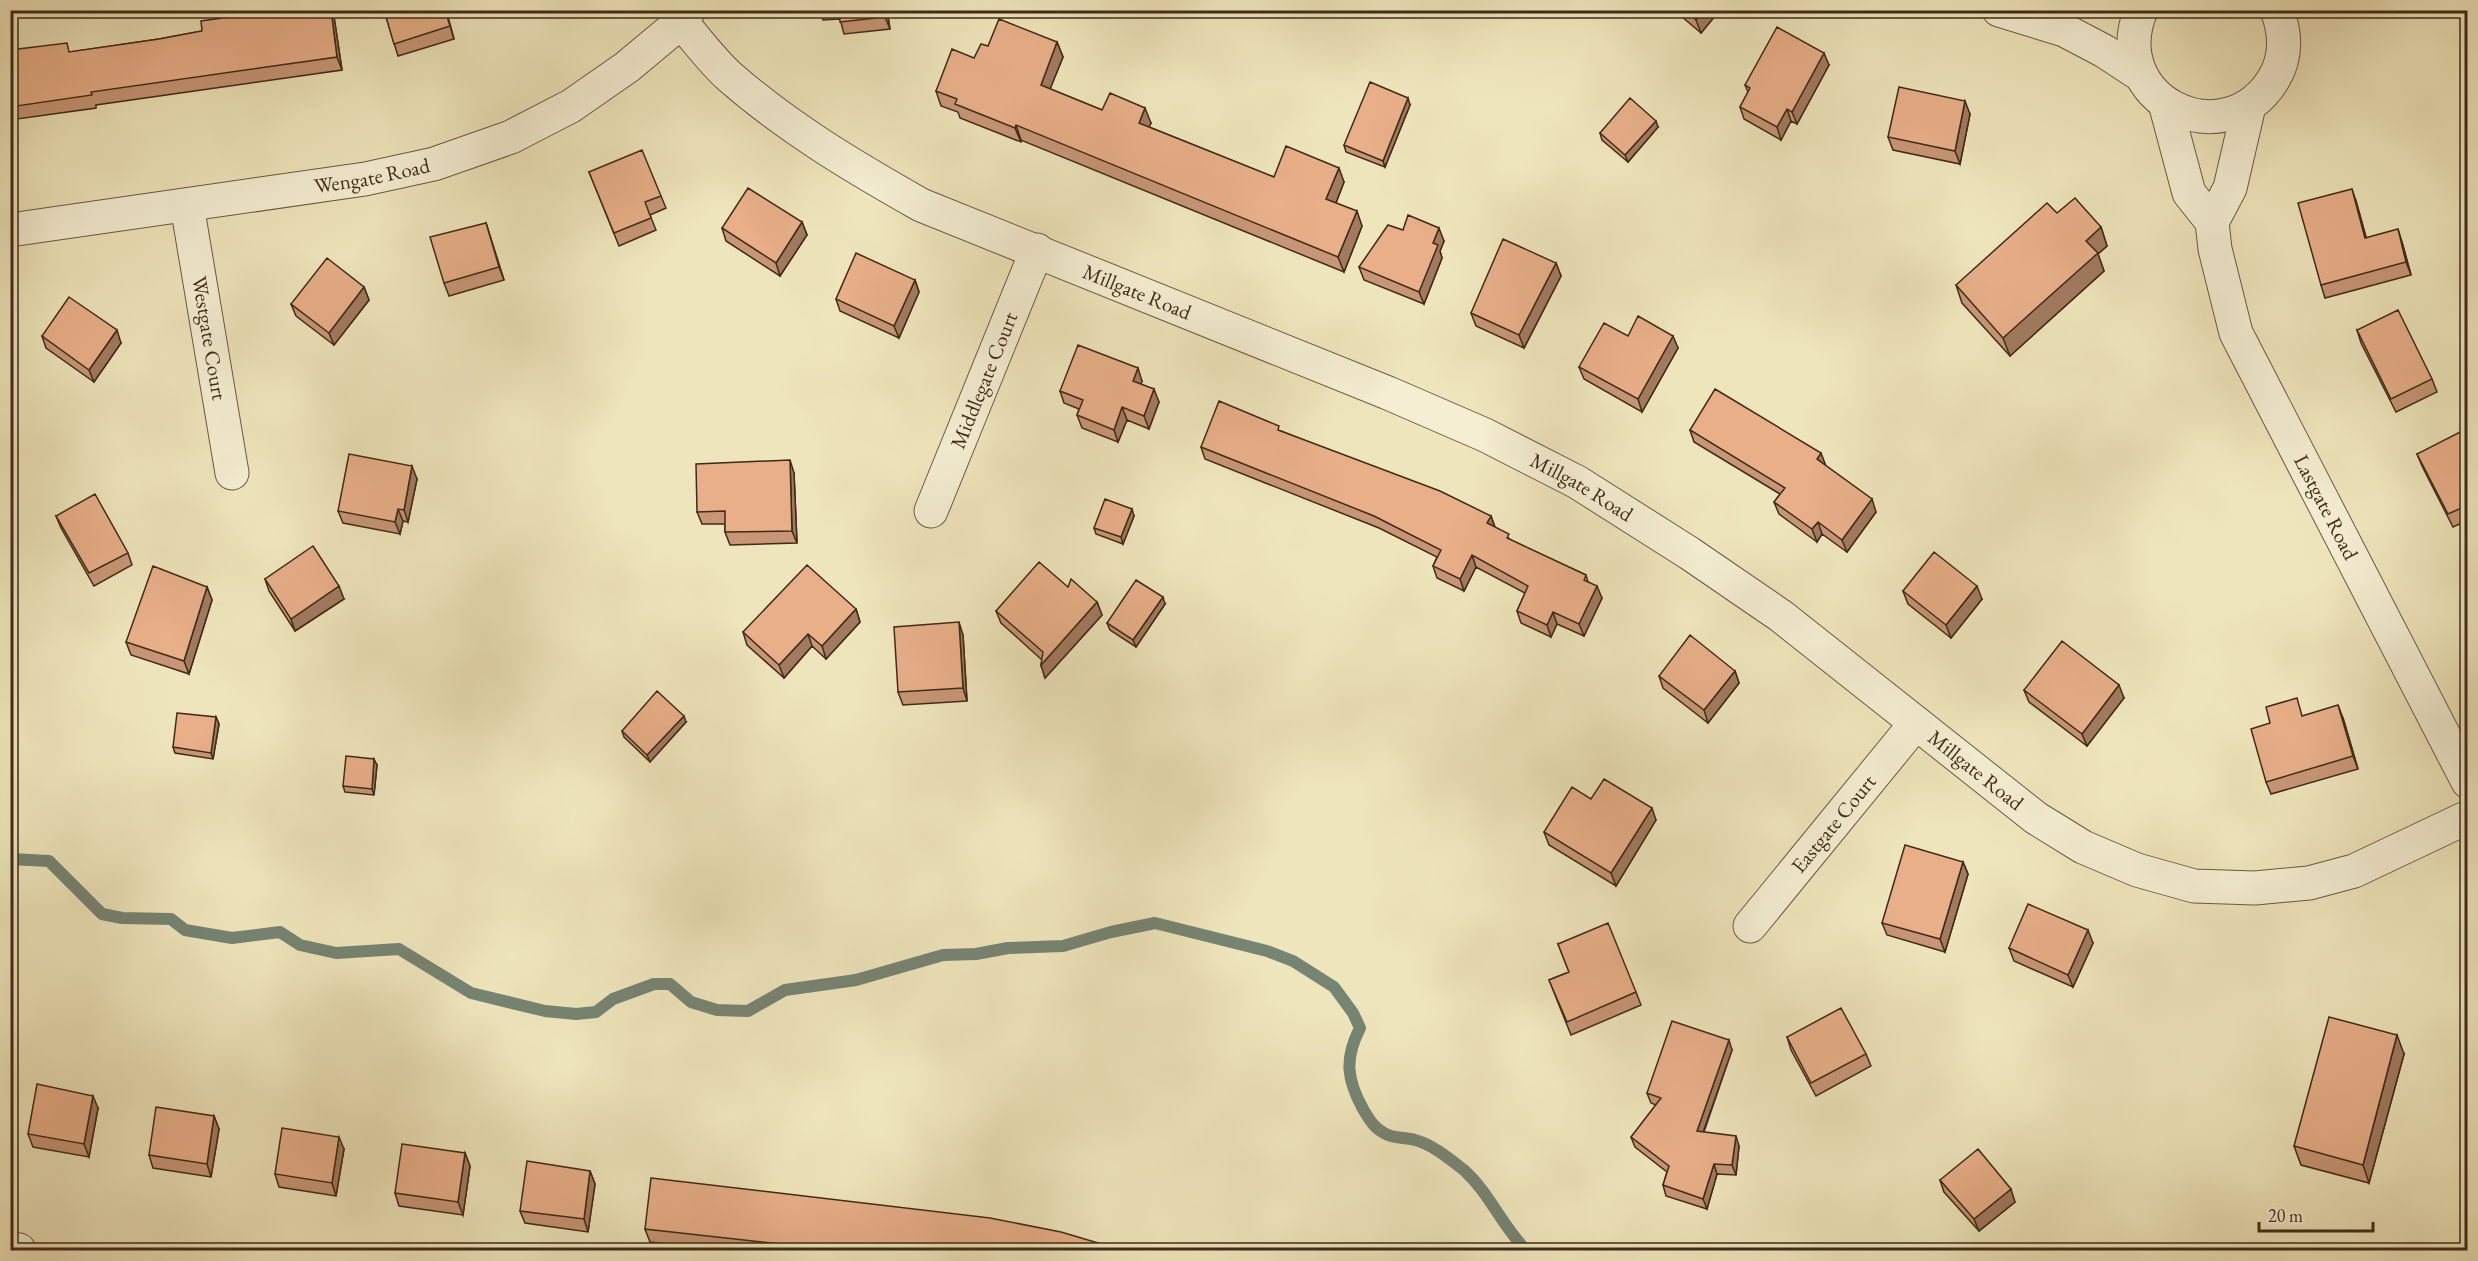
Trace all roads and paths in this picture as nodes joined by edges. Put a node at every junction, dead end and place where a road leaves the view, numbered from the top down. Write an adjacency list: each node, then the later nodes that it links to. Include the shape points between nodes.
1 (1999, 10): 5 (street, via 2064,30)
2 (2141, 10): 5 (street, via 2134,38)
3 (685, 16): 8 (street, Wengate Road, via 627,67 571,106 511,137 434,164 365,179); 11 (street, Millgate Road, via 729,75 786,123 921,205)
4 (2288, 16): 7 (street, via 2278,72 2266,92)
5 (2139, 74): 6 (street)
6 (2165, 103): 7 (street, via 2181,112 2212,117); 9 (street, via 2189,193)
7 (2249, 106): 9 (street, via 2230,188)
8 (187, 205): 10 (street, Wengate Road); 12 (street, Westgate Court)
9 (2212, 222): 15 (street, Lastgate Road, via 2236,333)
10 (10, 231)
11 (1037, 250): 13 (street, Middlegate Court); 14 (street, Millgate Road, via 1485,435 1577,482 1781,616)
12 (231, 473)
13 (931, 511)
14 (1916, 723): 16 (street, Millgate Road, via 2036,818 2083,847 2137,870 2194,886 2255,888 2309,883 2354,871); 17 (street, Eastgate Court)
15 (2468, 782)
16 (2468, 817)
17 (1750, 926)
18 (10, 1249): 19 (street)
19 (19, 1251)

